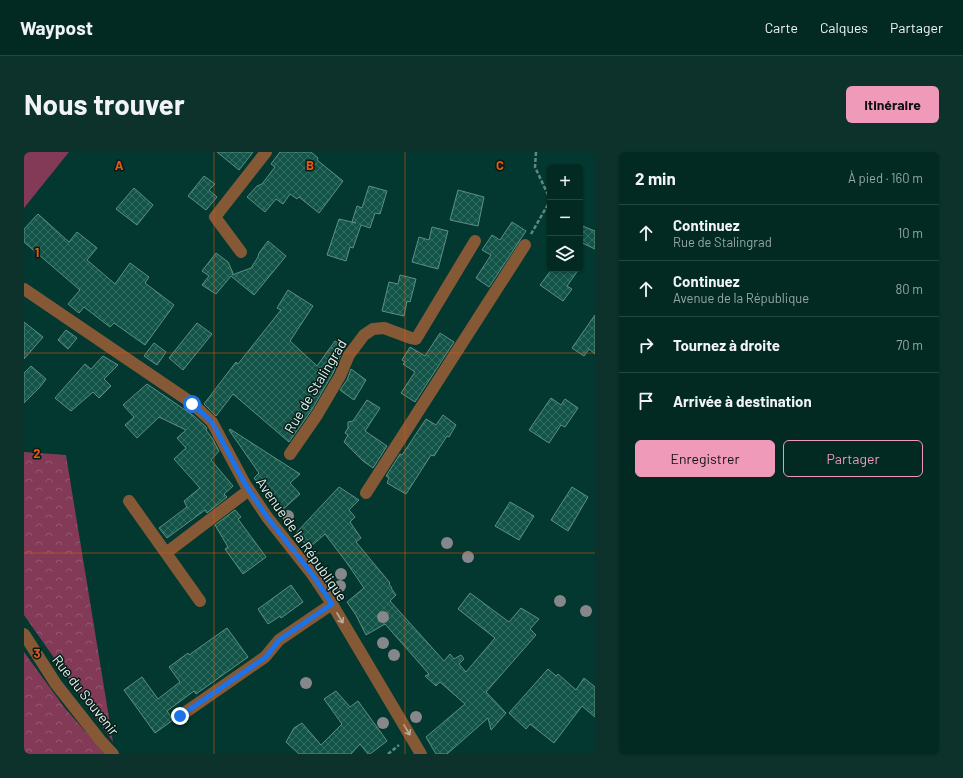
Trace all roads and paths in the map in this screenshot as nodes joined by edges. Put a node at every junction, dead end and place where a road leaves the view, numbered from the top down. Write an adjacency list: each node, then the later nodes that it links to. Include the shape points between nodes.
1 (266, 152): 7 (street, via 215,217)
2 (536, 152): 3 (path, via 535,167)
3 (547, 193)
4 (547, 205): 6 (path)
5 (475, 241): 9 (street, Rue de Stalingrad, via 416,339 384,328 373,329 364,335 349,355 317,415)
6 (525, 245): 11 (street)
7 (241, 252)
8 (24, 290): 10 (street, Avenue de la République, via 192,404 212,422)
9 (290, 454)
10 (249, 490): 13 (street); 15 (street, Avenue de la République)
11 (366, 493)
12 (129, 502): 13 (street)
13 (166, 553): 14 (street)
14 (200, 601)
15 (332, 604): 17 (street, via 279,640 266,657); 19 (street, Avenue de la République, one-way to 19)
16 (24, 634): 18 (street, Rue du Souvenir, via 56,684)
17 (180, 716)
18 (114, 754)
19 (420, 754)

